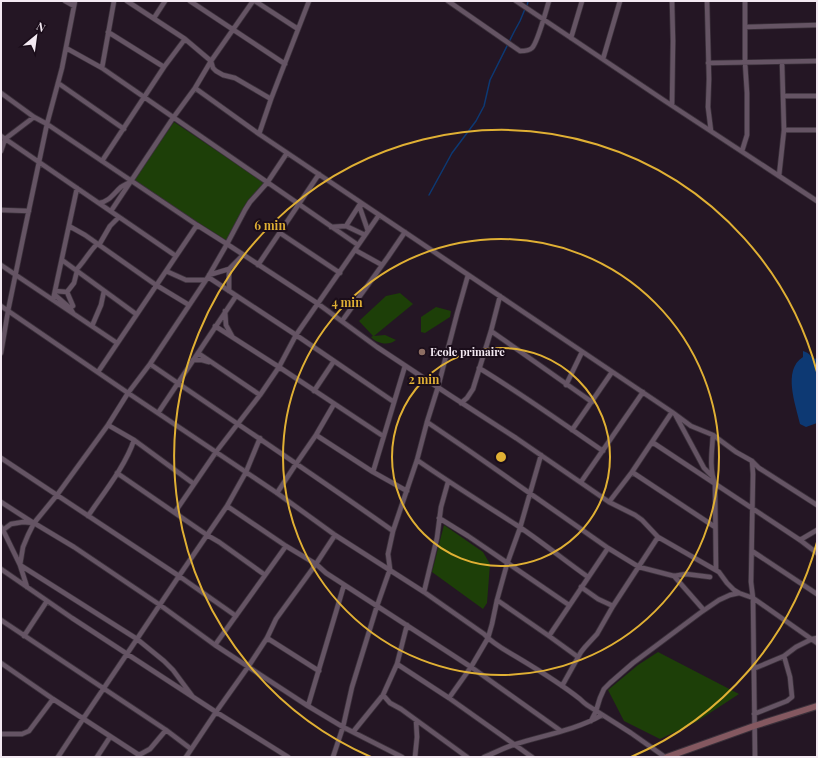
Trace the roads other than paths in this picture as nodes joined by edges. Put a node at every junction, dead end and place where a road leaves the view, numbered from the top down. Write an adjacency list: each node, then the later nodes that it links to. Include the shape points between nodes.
1 (65, 1): 16 (street)
2 (114, 1): 23 (street)
3 (127, 1): 17 (street)
4 (165, 1): 17 (street)
5 (190, 1): 22 (street)
6 (254, 1): 21 (street); 22 (street)
7 (309, 1): 21 (street)
8 (448, 1): 18 (street, via 520,51 533,47)
9 (516, 1): 18 (street)
10 (548, 1): 18 (street)
11 (582, 1): 24 (street)
12 (620, 1): 27 (street)
13 (672, 1): 43 (street)
14 (707, 1): 32 (street)
15 (745, 1): 20 (street)
16 (74, 4): 26 (street)
17 (154, 18): 25 (street)
18 (544, 19): 24 (street)
19 (817, 25): 20 (street)
20 (745, 27): 30 (street)
21 (298, 29): 33 (street)
22 (234, 30): 28 (street); 33 (street)
23 (108, 32): 34 (street); 35 (street)
24 (571, 38): 27 (street)
25 (185, 39): 28 (street); 34 (street)
26 (66, 48): 35 (street); 36 (street)
27 (603, 59): 43 (street)
28 (211, 61): 37 (street); 42 (street, via 216,71 235,78)
29 (817, 61): 31 (street)
30 (745, 62): 31 (street); 32 (street); 54 (street, via 747,135)
31 (782, 62): 39 (street)
32 (708, 63): 50 (street)
33 (285, 64): 42 (street)
34 (164, 67): 41 (street)
35 (102, 68): 41 (street)
36 (58, 83): 46 (street); 47 (street)
37 (195, 88): 45 (street); 51 (street)
38 (1, 93): 44 (street)
39 (783, 96): 40 (street); 48 (street)
40 (817, 96)
41 (144, 98): 45 (street); 47 (street)
42 (271, 99): 51 (street)
43 (672, 105): 50 (street)
44 (34, 117): 46 (street); 52 (street)
45 (173, 118): 60 (street); 61 (street)
46 (47, 124): 56 (street); 57 (street)
47 (124, 129): 56 (street)
48 (784, 130): 49 (street); 59 (street)
49 (817, 130)
50 (711, 131): 54 (street)
51 (259, 134): 55 (street)
52 (3, 137): 53 (street); 57 (street)
53 (1, 151)
54 (742, 151): 59 (street)
55 (287, 153): 58 (street); 61 (street)
56 (102, 161): 60 (street)
57 (39, 163): 62 (street); 69 (street)
58 (319, 174): 65 (street); 66 (street)
59 (780, 176): 63 (street)
60 (131, 181): 64 (street, via 104,203); 68 (street); 72 (street)
61 (267, 183): 66 (street); 80 (street, via 250,202)
62 (77, 188): 64 (street); 73 (street)
63 (817, 201)
64 (99, 203): 68 (street)
65 (361, 203): 70 (street); 74 (street); 78 (street)
66 (299, 204): 75 (street); 77 (street)
67 (1, 210): 69 (street)
68 (111, 211): 71 (street)
69 (29, 212): 93 (street)
70 (379, 214): 76 (street); 78 (street)
71 (119, 217): 79 (street); 84 (street)
72 (197, 225): 80 (street); 84 (street)
73 (69, 226): 79 (street); 85 (street)
74 (346, 226): 75 (street); 78 (street)
75 (331, 227): 81 (street)
76 (405, 232): 88 (street); 94 (street)
77 (280, 233): 86 (street); 92 (street)
78 (366, 233): 81 (street)
79 (98, 244): 90 (street); 96 (street)
80 (227, 244): 83 (street); 95 (street)
81 (358, 245): 82 (street)
82 (354, 250): 88 (street); 92 (street)
83 (243, 254): 86 (street); 89 (street)
84 (176, 256): 91 (street)
85 (62, 260): 90 (street); 100 (street)
86 (258, 264): 104 (street)
87 (1, 265): 93 (street)
88 (382, 265): 112 (street)
89 (229, 270): 95 (street); 98 (street)
90 (77, 271): 97 (street); 99 (street, via 74,283)
91 (166, 271): 95 (street, via 186,280); 96 (street)
92 (340, 273): 104 (street)
93 (16, 275): 103 (street); 108 (street)
94 (468, 275): 102 (street); 133 (street)
95 (208, 277): 98 (street); 105 (street)
96 (156, 285): 105 (street); 111 (street)
97 (104, 291): 111 (street); 113 (street)
98 (229, 291): 101 (street)
99 (67, 292): 100 (street); 107 (street, via 73,306)
100 (55, 293): 103 (street); 107 (street)
101 (236, 296): 109 (street); 116 (street)
102 (500, 296): 115 (street); 119 (street)
103 (54, 300): 110 (street)
104 (317, 303): 112 (street); 116 (street)
105 (189, 305): 125 (street)
106 (1, 306): 108 (street)
107 (70, 308): 110 (street)
108 (8, 311): 120 (street); 129 (street)
109 (225, 311): 114 (street); 117 (street, via 226,326)
110 (73, 313): 113 (street)
111 (136, 314): 118 (street)
112 (342, 321): 126 (street)
113 (92, 326): 118 (street)
114 (215, 326): 117 (street); 121 (street)
115 (491, 331): 128 (street); 132 (street)
116 (296, 335): 123 (street); 127 (street)
117 (235, 339): 127 (street)
118 (117, 343): 129 (street)
119 (582, 352): 130 (street); 132 (street)
120 (1, 353)
121 (198, 353): 122 (street); 124 (street)
122 (193, 360): 124 (street); 131 (street)
123 (334, 361): 134 (street); 138 (street)
124 (211, 362): 137 (street)
125 (150, 364): 131 (street); 136 (street)
126 (405, 366): 133 (street); 138 (street)
127 (279, 367): 134 (street); 137 (street)
128 (479, 368): 140 (street, via 473,389); 147 (street)
129 (98, 372): 136 (street)
130 (612, 372): 135 (street); 139 (street)
131 (178, 383): 142 (street); 145 (street)
132 (566, 384): 139 (street)
133 (438, 387): 140 (street); 144 (street)
134 (314, 391): 141 (street)
135 (643, 392): 143 (street); 154 (street)
136 (128, 393): 142 (street); 146 (street)
137 (260, 395): 145 (street)
138 (394, 402): 150 (street)
139 (592, 402): 147 (street)
140 (461, 403): 156 (street)
141 (334, 404): 149 (street); 150 (street)
142 (158, 413): 155 (street)
143 (673, 413): 148 (street, via 690,426); 153 (street); 167 (street, via 704,468)
144 (427, 422): 158 (street); 174 (street)
145 (238, 424): 151 (street); 155 (street)
146 (108, 425): 152 (street); 175 (street)
147 (572, 430): 154 (street)
148 (713, 434): 159 (street); 167 (street)
149 (316, 435): 160 (street); 163 (street)
150 (383, 436): 163 (street)
151 (260, 438): 160 (street); 162 (street)
152 (134, 440): 165 (street); 170 (street)
153 (652, 442): 164 (street); 171 (street)
154 (603, 451): 169 (street)
155 (216, 452): 162 (street); 170 (street)
156 (541, 455): 169 (street); 174 (street)
157 (1, 458): 175 (street)
158 (417, 460): 168 (street); 172 (street)
159 (752, 461): 161 (street); 166 (street)
160 (296, 464): 173 (street); 189 (street)
161 (759, 468): 166 (street); 178 (street)
162 (246, 472): 173 (street); 179 (street)
163 (373, 472): 172 (street)
164 (632, 472): 177 (street); 185 (street)
165 (117, 473): 181 (street); 182 (street)
166 (753, 474): 180 (street)
167 (712, 476): 171 (street)
168 (448, 482): 183 (street); 187 (street)
169 (581, 482): 177 (street)
170 (194, 484): 181 (street)
171 (715, 484): 180 (street); 185 (street)
172 (407, 491): 189 (street)
173 (277, 493): 191 (street)
174 (530, 493): 187 (street); 195 (street)
175 (57, 495): 182 (street); 184 (street)
176 (1, 502): 184 (street)
177 (609, 502): 192 (street, via 639,517)
178 (817, 505)
179 (227, 506): 190 (street); 194 (street)
180 (752, 509): 193 (street); 196 (street)
181 (175, 512): 190 (street)
182 (88, 516): 206 (street)
183 (439, 518): 199 (street); 213 (street, via 437,538)
184 (34, 523): 186 (street, via 23,522); 200 (street, via 23,547); 219 (street, via 70,544)
185 (715, 527): 204 (street)
186 (2, 528): 200 (street)
187 (520, 528): 199 (street); 208 (street)
188 (817, 530): 193 (street)
189 (393, 531): 203 (street, via 388,554)
190 (207, 535): 205 (street); 206 (street)
191 (335, 535): 198 (street); 203 (street)
192 (658, 537): 201 (street); 204 (street)
193 (800, 540): 197 (street)
194 (286, 546): 198 (street); 205 (street)
195 (608, 548): 201 (street); 208 (street)
196 (752, 551): 215 (street); 216 (street)
197 (817, 553)
198 (316, 564): 210 (street); 229 (street, via 276,619)
199 (507, 564): 217 (street); 220 (street)
200 (20, 565): 211 (street); 232 (street)
201 (639, 567): 207 (street); 222 (street)
202 (1, 569): 211 (street)
203 (390, 569): 213 (street); 221 (street)
204 (716, 570): 214 (street)
205 (265, 575): 224 (street)
206 (178, 576): 219 (street); 224 (street)
207 (674, 576): 209 (street, via 686,574); 223 (street)
208 (588, 577): 212 (street)
209 (710, 577)
210 (344, 585): 221 (street); 244 (street)
211 (27, 587): 218 (street)
212 (581, 587): 220 (street); 222 (street)
213 (424, 592): 230 (street)
214 (739, 593): 216 (street); 253 (street, via 719,600 633,663 604,689)
215 (817, 594)
216 (753, 598): 233 (street); 243 (street)
217 (497, 600): 228 (street); 230 (street)
218 (47, 601): 227 (street); 236 (street)
219 (160, 605): 232 (street); 235 (street)
220 (569, 605): 228 (street)
221 (377, 606): 226 (street); 261 (street, via 352,687)
222 (613, 606): 238 (street, via 597,634)
223 (702, 608)
224 (236, 616): 235 (street)
225 (1, 620): 227 (street)
226 (407, 625): 240 (street); 242 (street)
227 (24, 636): 246 (street)
228 (549, 636): 238 (street)
229 (267, 638): 241 (street); 244 (street)
230 (488, 638): 242 (street); 245 (street)
231 (817, 638): 233 (street)
232 (137, 639): 236 (street); 248 (street, via 173,670)
233 (812, 639): 234 (street); 237 (street)
234 (817, 642)
235 (215, 645): 241 (street)
236 (127, 653): 246 (street); 248 (street)
237 (784, 656): 243 (street); 256 (street, via 792,697 787,702)
238 (578, 657): 245 (street)
239 (1, 663): 250 (street)
240 (397, 664): 247 (street); 249 (street)
241 (248, 667): 251 (street); 254 (street)
242 (471, 667): 249 (street); 263 (street)
243 (753, 669): 256 (street)
244 (319, 671): 251 (street)
245 (562, 686): 253 (street)
246 (103, 689): 257 (street); 262 (street)
247 (383, 695): 258 (street, via 390,703); 264 (street)
248 (193, 696): 254 (street)
249 (448, 698): 267 (street)
250 (53, 699): 257 (street); 265 (street, via 29,731 22,734)
251 (308, 706): 261 (street)
252 (817, 706): 260 (street)
253 (596, 711): 255 (street); 259 (street)
254 (216, 712): 268 (street); 273 (street)
255 (602, 714): 259 (street); 280 (street)
256 (754, 714): 260 (street)
257 (83, 718): 266 (street); 270 (street)
258 (416, 720): 276 (street); 277 (street)
259 (591, 721): 263 (street)
260 (754, 726): 280 (street); 281 (street)
261 (343, 727): 264 (street); 274 (street)
262 (166, 730): 268 (street); 269 (street, via 150,749)
263 (561, 731): 267 (street)
264 (353, 732): 275 (street)
265 (1, 734)
266 (110, 737): 269 (street); 271 (street)
267 (515, 744): 278 (street); 279 (street)
268 (191, 749): 272 (street)
269 (139, 756)
270 (58, 757)
271 (97, 757)
272 (186, 757)
273 (288, 757)
274 (334, 757)
275 (402, 757)
276 (415, 757)
277 (467, 757)
278 (484, 757)
279 (532, 757)
280 (666, 757)
281 (755, 757)

